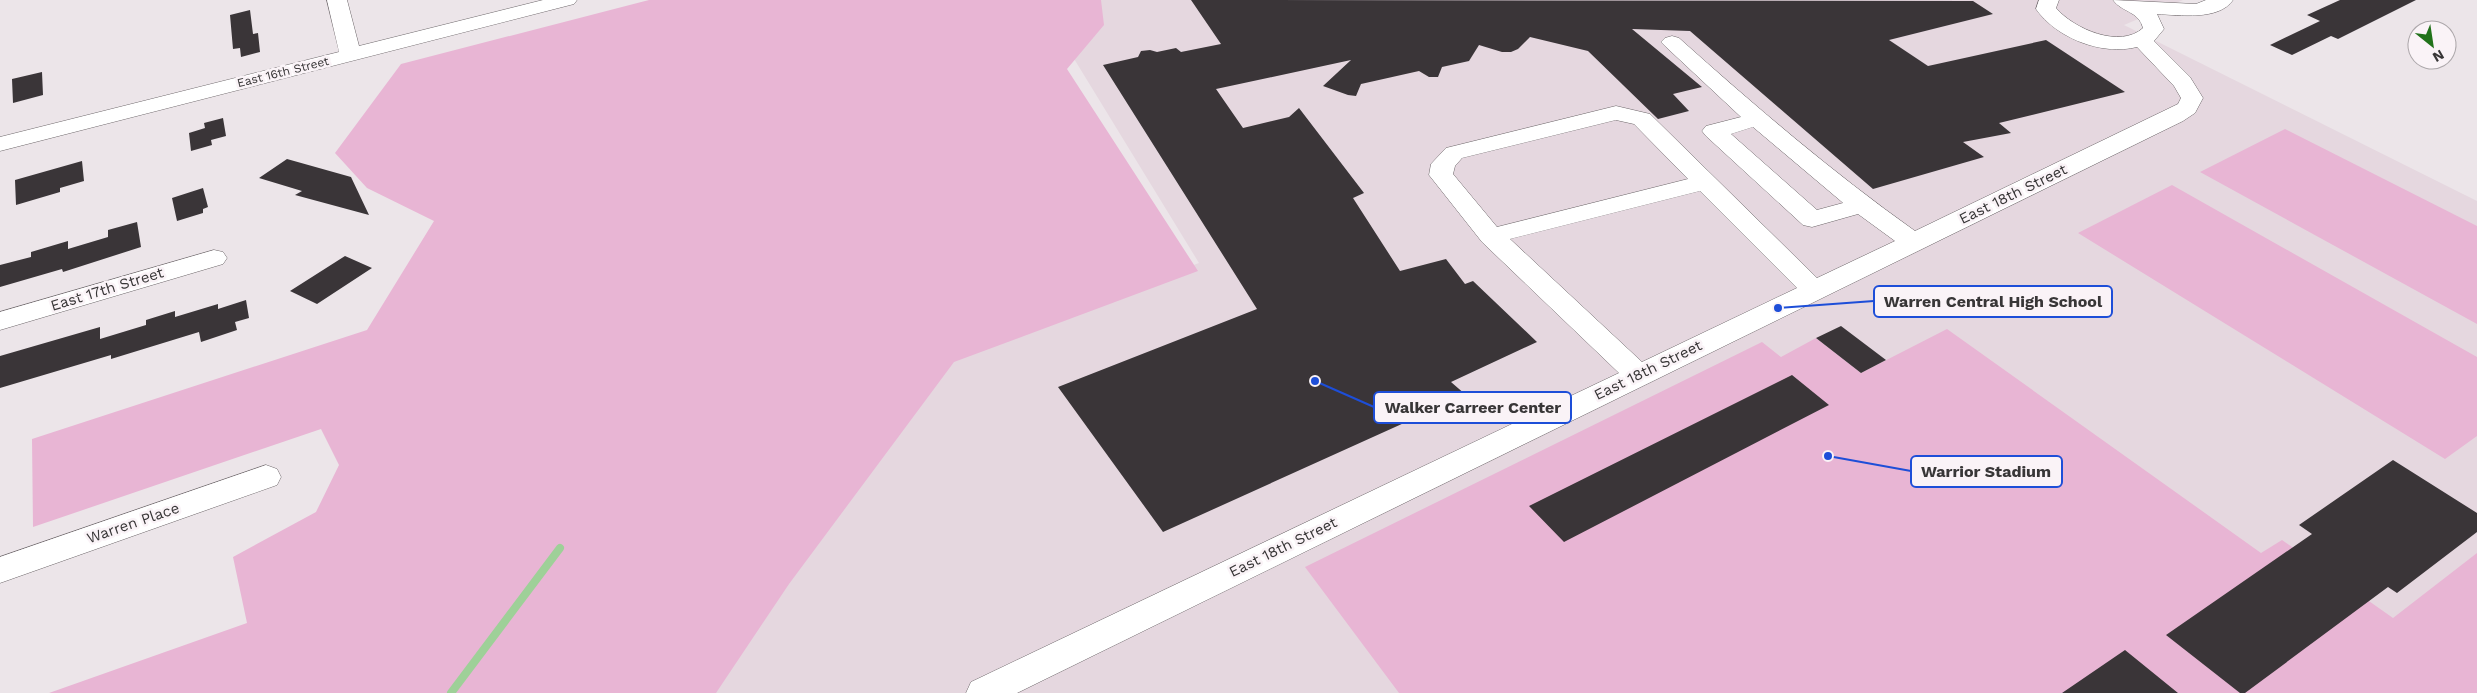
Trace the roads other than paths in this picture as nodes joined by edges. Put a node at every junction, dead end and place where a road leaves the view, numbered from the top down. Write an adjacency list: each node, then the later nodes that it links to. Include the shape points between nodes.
1 (337, 0): 10 (street)
2 (567, 0): 10 (street, East 16th Street)
3 (2049, 0): 8 (street, via 2046,9 2058,23)
4 (2223, 0): 6 (street)
5 (2126, 2): 6 (street, via 2180,10); 7 (street, via 2146,13 2153,21 2154,29)
6 (2203, 9): 7 (street, via 2200,14)
7 (2146, 37): 8 (street, via 2127,42); 11 (street, East 18th Street, via 2154,56)
8 (2097, 39): 11 (street)
9 (1672, 42): 12 (street)
10 (350, 55): 13 (street, East 16th Street)
11 (2169, 69): 17 (street, East 18th Street, via 2188,86 2192,98 2187,108)
12 (1758, 120): 15 (street); 15 (street, via 1714,131 1812,219)
13 (0, 144)
14 (1705, 182): 16 (street); 16 (street, via 1642,120 1616,113 1454,153 1444,164 1441,175); 19 (street)
15 (1862, 205): 17 (street)
16 (1491, 236): 21 (street)
17 (1913, 242): 19 (street, East 18th Street)
18 (214, 258): 20 (street, East 17th Street)
19 (1814, 290): 21 (street, East 18th Street)
20 (0, 321)
21 (1638, 375): 24 (street, East 18th Street)
22 (266, 477): 23 (street, Warren Place)
23 (0, 570)
24 (983, 693)

